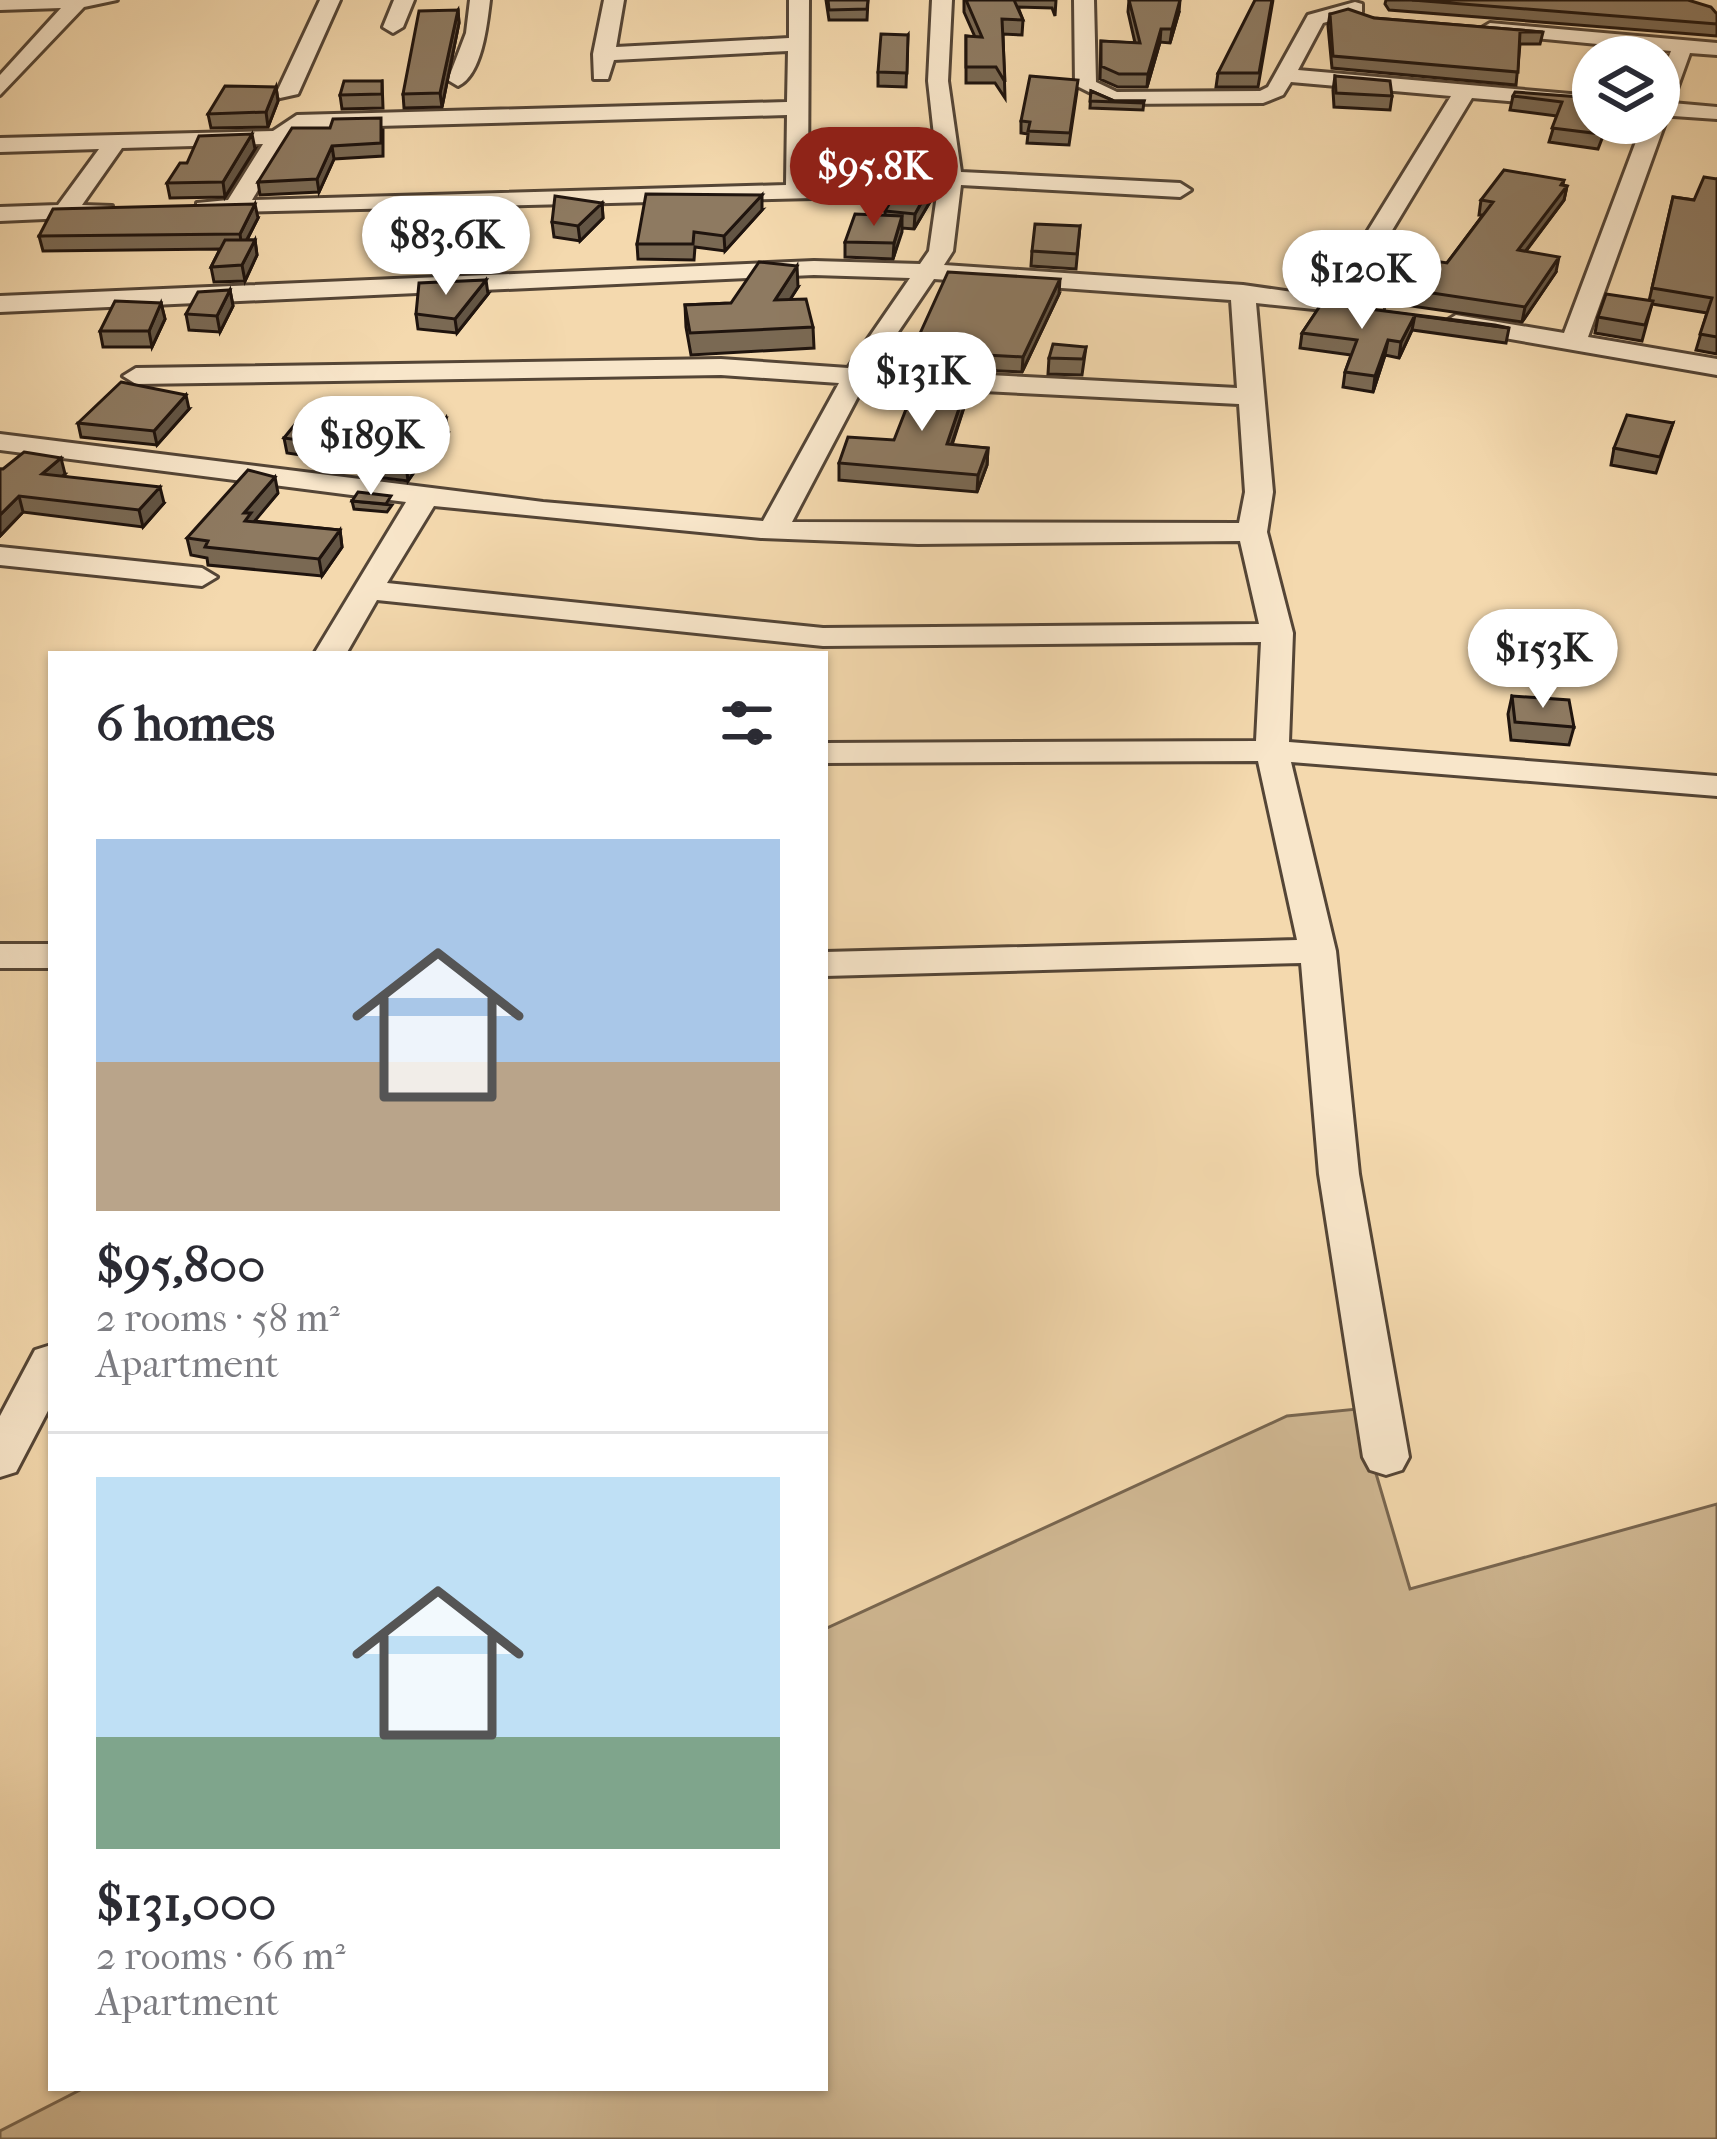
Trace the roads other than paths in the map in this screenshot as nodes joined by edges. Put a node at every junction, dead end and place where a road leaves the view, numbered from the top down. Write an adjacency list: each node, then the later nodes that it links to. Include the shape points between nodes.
1 (106, 0): 9 (street)
2 (330, 0): 22 (street)
3 (404, 0): 12 (street)
4 (480, 0): 19 (street)
5 (614, 0): 14 (street, via 602,64)
6 (799, 0): 14 (street)
7 (942, 0): 31 (street, via 938,81)
8 (1084, 0): 18 (street, via 1086,85 1101,96 1241,101 1276,91)
9 (77, 3): 10 (street); 20 (street)
10 (0, 4)
11 (1360, 9): 18 (street, via 1315,19)
12 (393, 27)
13 (1468, 27): 15 (street)
14 (799, 44): 24 (street)
15 (1683, 45): 16 (street); 17 (street)
16 (1717, 49)
17 (1680, 53)
18 (1284, 75): 21 (street)
19 (458, 80)
20 (0, 89)
21 (1465, 91): 23 (street); 42 (street)
22 (287, 94)
23 (1572, 100)
24 (798, 108): 27 (street, via 297,122); 33 (street)
25 (1680, 110): 26 (street)
26 (1717, 113)
27 (278, 137): 28 (street); 34 (street)
28 (117, 140): 30 (street); 37 (street)
29 (1646, 144): 43 (street)
30 (0, 145)
31 (950, 183): 32 (street); 33 (street); 39 (street, via 946,232)
32 (1180, 190)
33 (796, 192): 34 (street)
34 (236, 207): 35 (street)
35 (172, 209)
36 (129, 210): 37 (street)
37 (65, 212): 38 (street)
38 (0, 214)
39 (928, 271): 40 (street); 41 (street, via 814,268); 45 (street)
40 (1243, 292): 42 (street); 47 (street)
41 (0, 304)
42 (1334, 304): 43 (street)
43 (1574, 340): 44 (street)
44 (1717, 367)
45 (857, 373): 46 (street, via 636,367); 47 (street); 50 (street)
46 (136, 376)
47 (1247, 396): 51 (street, via 1259,492)
48 (0, 442): 49 (street)
49 (423, 497): 50 (street); 54 (street)
50 (774, 528): 51 (street)
51 (1252, 532): 55 (street)
52 (0, 556): 53 (street)
53 (202, 578)
54 (366, 590): 55 (street, via 823,637); 56 (street)
55 (1277, 633): 57 (street)
56 (333, 651)
57 (1271, 752): 58 (street); 59 (street); 60 (street)
58 (828, 753)
59 (1717, 786)
60 (1318, 951): 63 (street); 65 (street, via 1339,1174)
61 (0, 956): 62 (street)
62 (48, 956)
63 (828, 964)
64 (48, 1368): 66 (street)
65 (1386, 1457)
66 (0, 1460)

